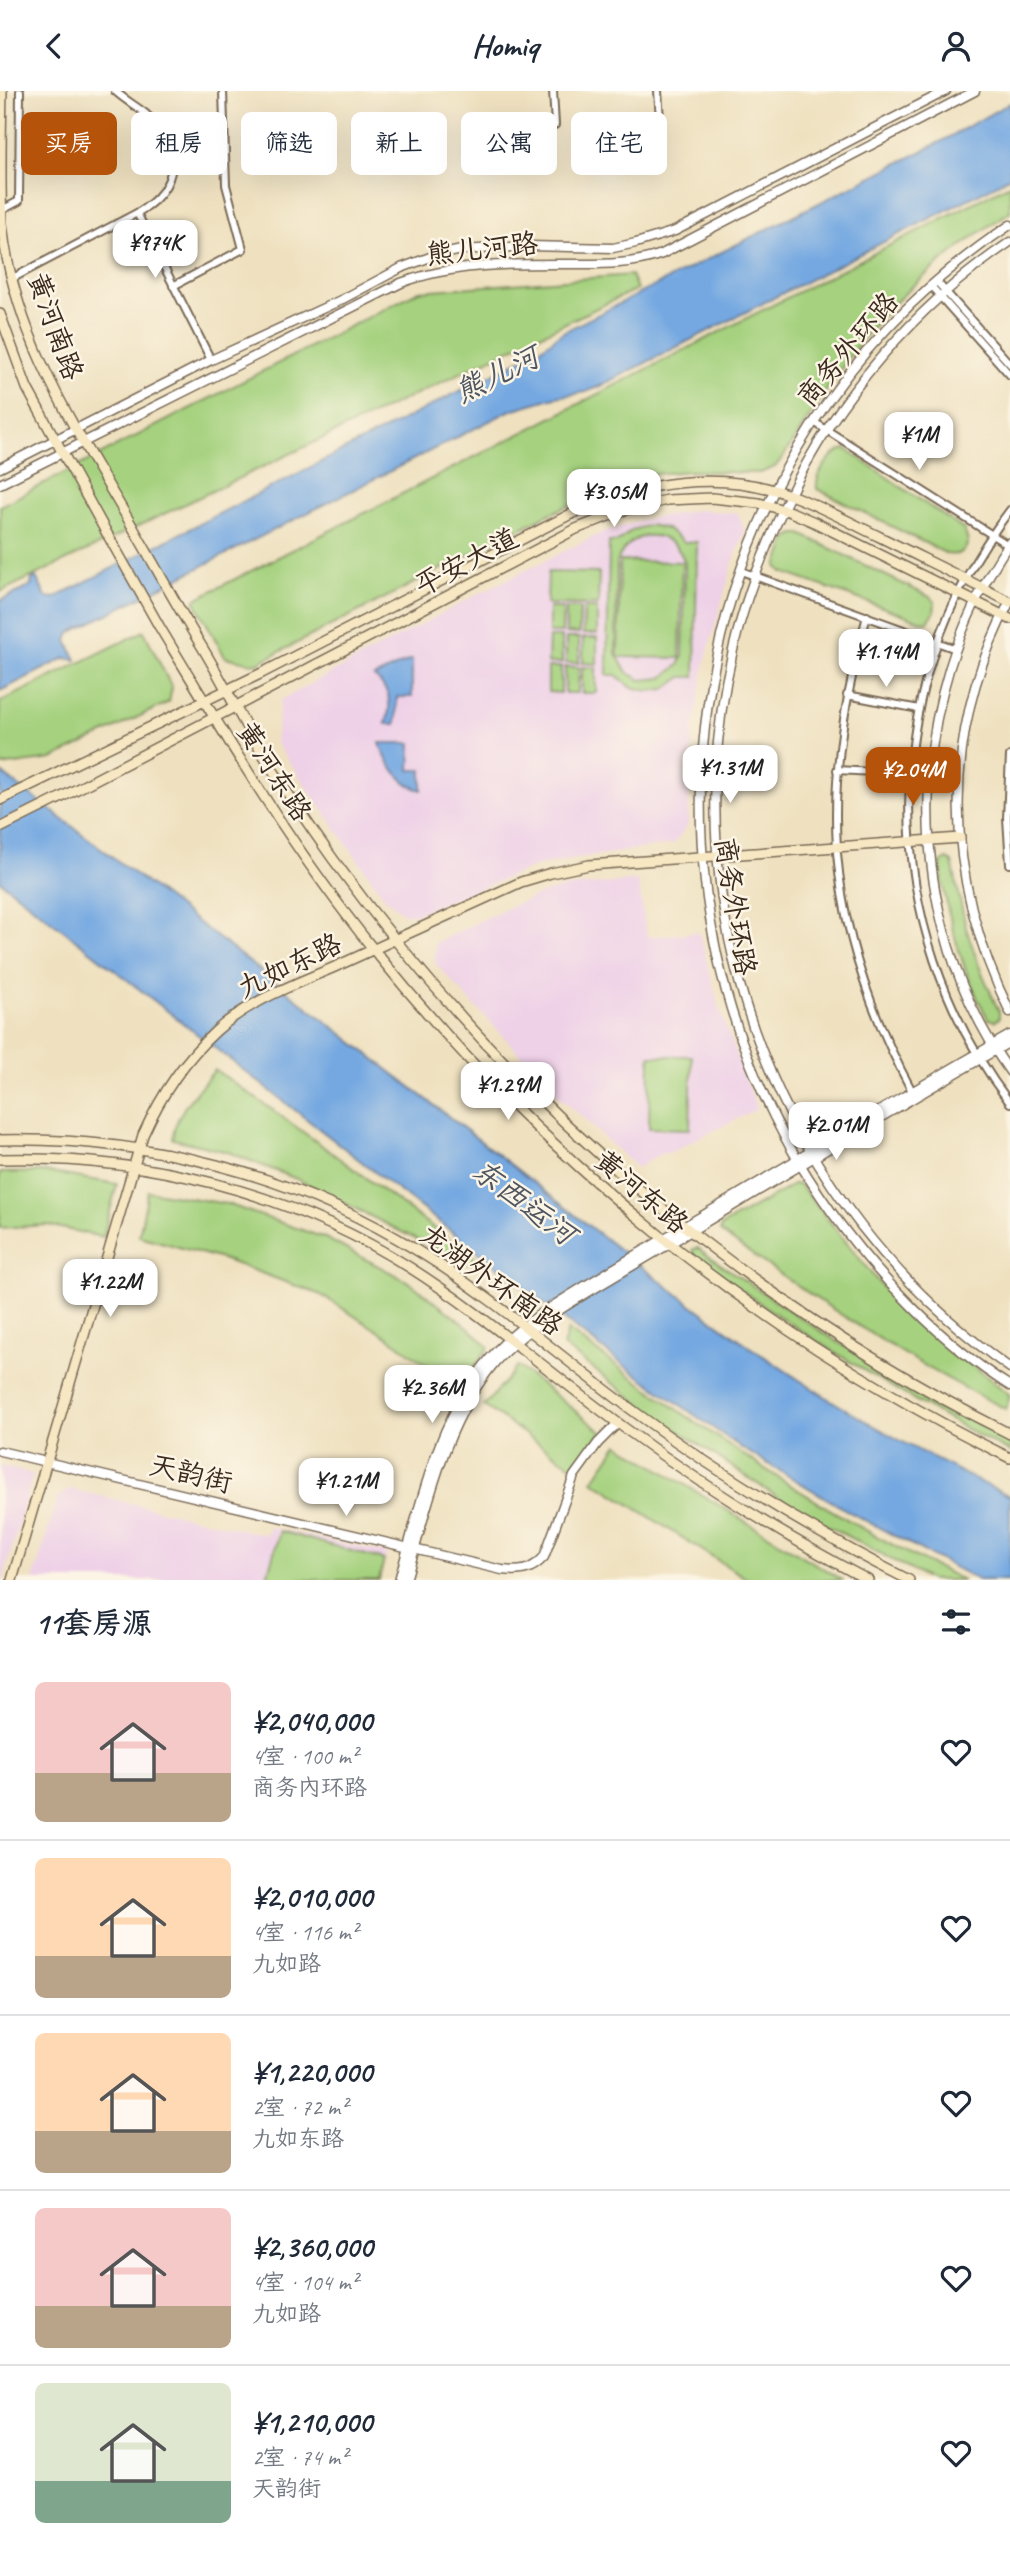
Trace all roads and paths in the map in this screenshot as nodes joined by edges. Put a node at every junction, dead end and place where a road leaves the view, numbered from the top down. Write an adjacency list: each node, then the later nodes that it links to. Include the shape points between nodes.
1 (2, 91): 15 (main road, 黄河南路)
2 (20, 91): 16 (street, via 19,201)
3 (115, 91): 9 (street)
4 (223, 91): 10 (street)
5 (553, 91): 11 (street)
6 (658, 91): 12 (street)
7 (946, 91): 24 (street, 熊儿河路, via 676,231 613,248 529,246 443,254 401,268)
8 (975, 91): 25 (street, 熊儿河路, via 662,254 619,264 488,266 441,272 401,283)
9 (143, 112)
10 (224, 112)
11 (554, 112)
12 (660, 112)
13 (169, 175): 17 (street, via 166,188)
14 (226, 175): 22 (street, via 243,249)
15 (1, 198): 16 (main road, 黄河南路)
16 (1, 211): 20 (main road, 黄河南路)
17 (137, 213): 20 (street); 22 (street)
18 (1010, 225): 21 (street, 商务外环路)
19 (1010, 242): 23 (street, 商务外环路)
20 (13, 278): 31 (main road, 黄河南路, via 41,362)
21 (934, 284): 23 (street); 30 (street, 商务外环路, via 879,338)
22 (173, 286): 27 (street)
23 (943, 295): 28 (street); 29 (street); 32 (street, 商务外环路, via 890,348)
24 (341, 300): 25 (street); 27 (street, 熊儿河路)
25 (346, 308): 34 (street, 熊儿河路)
26 (0, 314): 33 (main road, 黄河南路, via 27,388)
27 (211, 360): 31 (street, 熊儿河路)
28 (1010, 364)
29 (1010, 375)
30 (814, 422): 32 (street); 38 (street, 商务外环路)
31 (76, 429): 33 (street, 熊儿河路); 34 (main road, 黄河南路)
32 (826, 430): 39 (street, 商务外环路); 45 (street)
33 (55, 440): 35 (main road, 黄河南路); 36 (street, 熊儿河路)
34 (83, 442): 35 (street, 熊儿河路); 43 (main road, 黄河南路)
35 (62, 452): 37 (street, 熊儿河路); 44 (main road, 黄河南路)
36 (0, 468)
37 (0, 484)
38 (776, 491): 39 (main road, 平安大道); 40 (street, 商务外环路); 58 (main road, 平安大道, via 738,483 688,482 617,495 569,515)
39 (790, 495): 41 (street, 商务外环路); 49 (main road, 平安大道)
40 (769, 506): 41 (main road, 平安大道); 47 (street, 商务外环路); 61 (main road, 平安大道, via 736,499 689,498 613,514 576,529)
41 (783, 510): 48 (street, 商务外环路); 51 (main road, 平安大道)
42 (1010, 510): 45 (street)
43 (127, 517): 58 (main road, 黄河东路)
44 (105, 530): 60 (main road, 黄河东路, bridge)
45 (992, 534): 46 (street); 49 (street)
46 (1009, 543): 50 (street)
47 (741, 571): 48 (street); 74 (street, 商务外环路, via 719,646 706,716)
48 (754, 576): 54 (street); 73 (street, 商务外环路, via 720,718)
49 (965, 580): 50 (main road, 平安大道); 51 (street)
50 (982, 588): 52 (street); 53 (main road, 平安大道)
51 (958, 594): 52 (main road, 平安大道); 56 (street)
52 (975, 602): 55 (main road, 平安大道); 57 (street)
53 (1010, 602): 55 (street)
54 (867, 617): 56 (street); 59 (street)
55 (1006, 618): 69 (street, via 979,675 967,726 960,772)
56 (938, 642): 57 (street); 62 (street)
57 (956, 649): 70 (street, via 943,687 930,759)
58 (227, 690): 60 (main road, 平安大道); 61 (main road, 黄河东路)
59 (847, 695): 62 (street); 65 (street)
60 (204, 701): 63 (main road, 黄河东路); 67 (main road, 平安大道)
61 (236, 707): 63 (main road, 平安大道); 76 (main road, 黄河东路, via 321,842)
62 (919, 709): 66 (street)
63 (214, 717): 68 (main road, 平安大道, bridge); 77 (main road, 黄河东路, via 302,855)
64 (1010, 755): 75 (street)
65 (836, 770): 66 (street); 72 (street)
66 (910, 774): 71 (street)
67 (0, 800)
68 (0, 828)
69 (960, 841): 70 (main road, 九如东路); 78 (street, via 975,927)
70 (929, 844): 71 (main road, 九如东路); 81 (street, via 949,949)
71 (910, 845): 72 (main road, 九如东路); 82 (street, via 931,954)
72 (837, 851): 73 (main road, 九如东路); 84 (street, via 849,930 866,992)
73 (717, 859): 74 (main road, 九如东路); 88 (street, 商务外环路, via 727,933 745,1006 771,1075)
74 (702, 860): 76 (main road, 九如东路, via 553,878); 90 (street, 商务外环路, via 708,916 730,1010 757,1081)
75 (1010, 864)
76 (396, 942): 77 (main road, 九如东路); 92 (main road, 黄河东路, via 552,1112)
77 (375, 952): 87 (main road, 九如东路, via 299,985 220,1035 198,1054 179,1081); 93 (main road, 黄河东路, via 536,1129)
78 (1010, 1012)
79 (1010, 1035): 81 (street)
80 (1010, 1042): 81 (street)
81 (994, 1047): 82 (street); 83 (street)
82 (978, 1057): 84 (street); 85 (street); 88 (street)
83 (1010, 1072)
84 (912, 1091): 88 (street)
85 (1010, 1103)
86 (0, 1140): 87 (main road, 龙湖外环南路, via 71,1141)
87 (141, 1149): 91 (main road, 九如东路); 94 (main road, 龙湖外环南路, via 254,1176 353,1215 417,1250)
88 (811, 1156): 90 (street); 96 (street, 商务外环路, via 860,1225 904,1276)
89 (0, 1159): 91 (main road, 龙湖外环南路)
90 (798, 1163): 92 (street); 97 (street, 商务外环路, via 848,1235 899,1293)
91 (135, 1167): 95 (main road, 龙湖外环南路, via 238,1191 337,1228 407,1266); 102 (main road, 九如东路)
92 (687, 1229): 93 (street); 99 (main road, 黄河东路, via 815,1323)
93 (667, 1241): 94 (street); 101 (main road, 黄河东路, via 804,1342)
94 (525, 1329): 95 (street); 109 (main road, 龙湖外环南路, via 715,1467)
95 (511, 1342): 98 (main road, 龙湖外环南路); 103 (street, via 492,1356 449,1422 435,1457)
96 (1010, 1368)
97 (1010, 1386)
98 (618, 1423): 103 (street, 天韵街, via 574,1476 549,1548 536,1566 510,1571); 108 (main road, 龙湖外环南路, via 768,1524)
99 (1010, 1434)
100 (0, 1451): 102 (street, 天韵街)
101 (1010, 1458)
102 (49, 1463): 103 (street, 天韵街); 104 (main road, 九如东路); 105 (main road, 九如东路)
103 (412, 1548): 106 (street); 107 (street)
104 (12, 1580)
105 (18, 1580)
106 (399, 1580)
107 (406, 1580)
108 (867, 1580)
109 (909, 1580)

